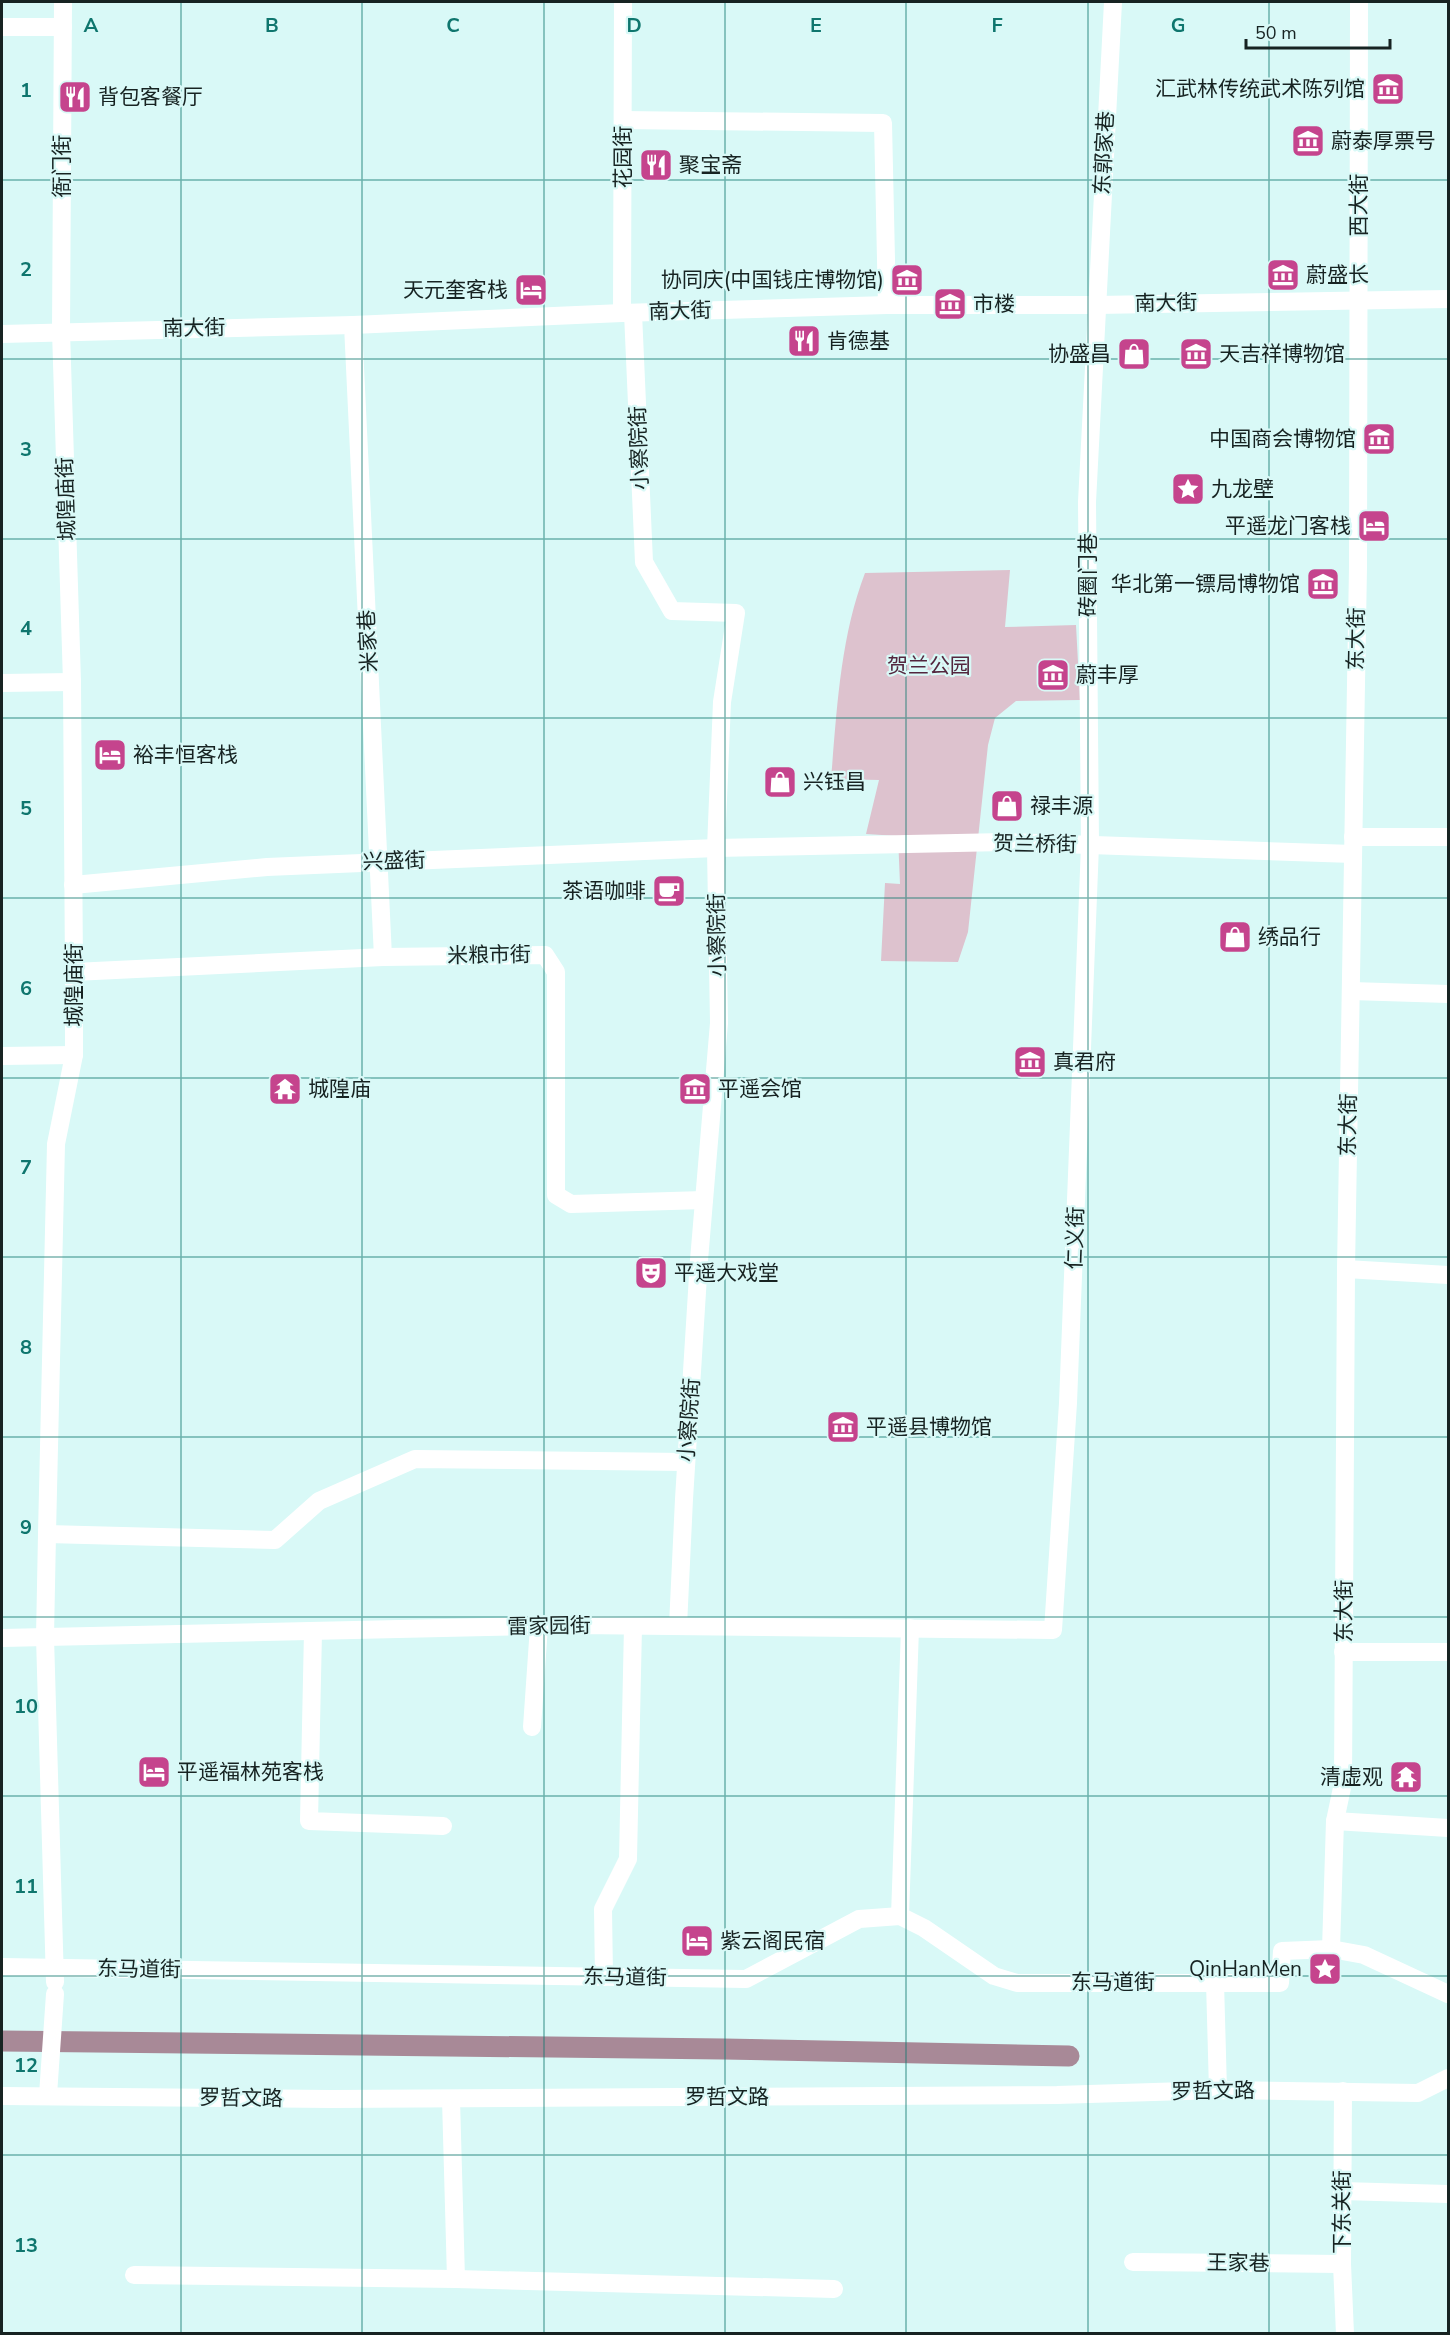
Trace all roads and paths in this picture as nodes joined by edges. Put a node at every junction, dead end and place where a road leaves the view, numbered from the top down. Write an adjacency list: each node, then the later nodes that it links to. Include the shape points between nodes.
1 (63, 2): 6 (street, 衙门街)
2 (623, 2): 7 (street, 花园街)
3 (1113, 2): 11 (street, 东郭家巷)
4 (1359, 2): 9 (street, 西大街)
5 (2, 27): 6 (street)
6 (63, 27): 14 (street, 衙门街)
7 (623, 120): 10 (street, via 883,123); 12 (street, 花园街)
8 (1449, 299): 9 (street, 南大街)
9 (1359, 300): 11 (street, 南大街); 20 (street, 东大街)
10 (887, 305): 11 (street, 南大街); 12 (street, 南大街)
11 (1096, 305): 19 (street, 砖圈门巷, via 1087,502)
12 (628, 313): 13 (street, 南大街); 21 (street, 小察院街, via 644,562 672,610 736,613 722,702)
13 (353, 325): 14 (street, 南大街); 22 (street, 米家巷)
14 (61, 331): 15 (street, 南大街); 16 (street, 城隍庙街)
15 (2, 334)
16 (72, 682): 17 (street); 23 (street, 城隍庙街)
17 (2, 683)
18 (1449, 837): 20 (street, 贺兰桥街)
19 (1090, 845): 20 (street, 贺兰桥街); 21 (street, 贺兰桥街, via 1005,842); 39 (street, 仁义街, via 1068,1403)
20 (1353, 845): 26 (street, 东大街)
21 (716, 848): 22 (street, 兴盛街); 30 (street, 小察院街, via 719,1023)
22 (378, 861): 23 (street, 兴盛街); 24 (street, 米家巷)
23 (73, 885): 25 (street, 城隍庙街)
24 (383, 957): 25 (street, 米粮市街); 30 (street, 米粮市街, via 545,955 556,972 556,1195 571,1204)
25 (74, 972): 28 (street, 城隍庙街)
26 (1351, 991): 27 (street); 31 (street, 东大街)
27 (1449, 994)
28 (74, 1055): 29 (street); 34 (street, 城隍庙街, via 56,1144)
29 (2, 1056)
30 (704, 1200): 33 (street, 小察院街)
31 (1346, 1269): 32 (street); 43 (street, 东大街)
32 (1449, 1275)
33 (686, 1462): 34 (street, via 415,1459 319,1501 275,1540); 37 (street, 小察院街)
34 (47, 1534): 41 (street, 城隍庙街)
35 (539, 1626): 36 (street, 雷家园街); 40 (street, 雷家园街); 45 (street)
36 (633, 1626): 37 (street, 雷家园街); 52 (street, via 628,1859 603,1909)
37 (678, 1626): 38 (street, 雷家园街)
38 (910, 1628): 39 (street, 雷家园街); 49 (street)
39 (1053, 1630)
40 (313, 1631): 41 (street, 雷家园街); 47 (street, via 309,1821)
41 (45, 1637): 42 (street, 雷家园街); 53 (street, 城隍庙街)
42 (2, 1638)
43 (1343, 1652): 44 (street); 46 (street, 东大街, via 1343,1783)
44 (1449, 1652)
45 (532, 1727)
46 (1335, 1821): 48 (street); 50 (street, 东大街)
47 (443, 1827)
48 (1449, 1828)
49 (900, 1916): 52 (street, 东马道街, via 859,1919 746,1979); 54 (street, 东马道街, via 994,1976 1017,1983)
50 (1331, 1949): 54 (street, 东马道街, via 1282,1951 1280,1983); 55 (street, via 1364,1955)
51 (2, 1966): 53 (street, 东马道街)
52 (604, 1977): 53 (street, 东马道街)
53 (55, 1981): 59 (street, 城隍庙街)
54 (1215, 1982): 57 (street)
55 (1449, 1994)
56 (1449, 2078): 58 (street, 罗哲文路, via 1418,2093)
57 (1218, 2090): 58 (street, 罗哲文路); 61 (street, 罗哲文路)
58 (1343, 2091): 62 (street, 下东关街)
59 (48, 2095): 60 (street, 罗哲文路); 61 (street, 罗哲文路)
60 (2, 2096)
61 (452, 2099): 67 (street)
62 (1342, 2191): 63 (street); 65 (street, 下东关街)
63 (1449, 2194)
64 (1133, 2262): 65 (street, 王家巷)
65 (1342, 2264): 69 (street, 下东关街)
66 (134, 2275): 67 (street)
67 (456, 2279): 68 (street)
68 (834, 2289)
69 (1345, 2334)

